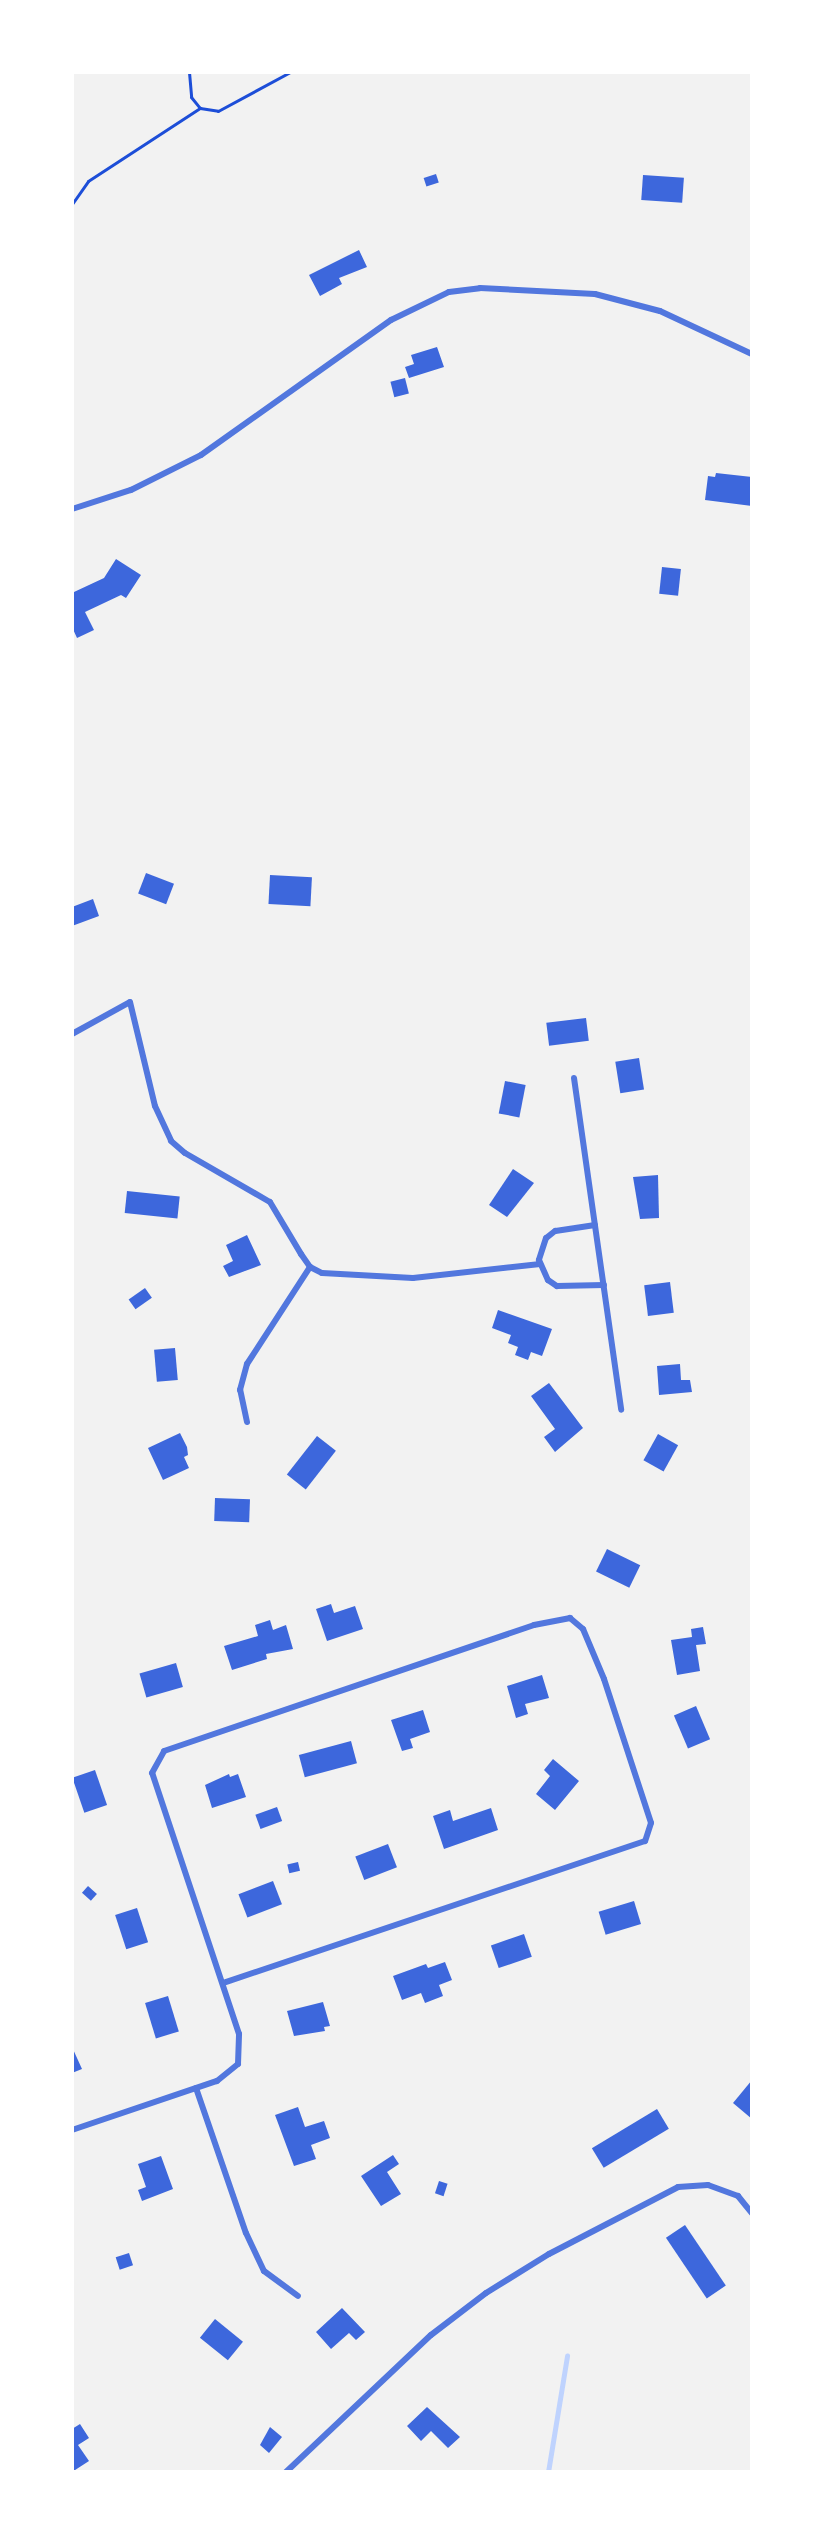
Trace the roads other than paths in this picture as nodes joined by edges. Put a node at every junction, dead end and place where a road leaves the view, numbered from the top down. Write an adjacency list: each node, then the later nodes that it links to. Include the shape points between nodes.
1 (752, 354): 2 (street, via 660,311 595,294 480,288 449,292 391,320 201,455 131,490)
2 (72, 508)
3 (72, 1034): 7 (street, via 130,1002 154,1106 171,1140 185,1153 270,1202)
4 (574, 1078): 5 (street)
5 (595, 1225): 6 (street, via 555,1231 540,1248); 8 (street)
6 (540, 1264): 7 (street, via 413,1278 337,1277); 8 (street, via 548,1280 557,1286)
7 (310, 1267): 10 (street, via 247,1364 240,1390)
8 (604, 1285): 9 (street)
9 (621, 1410)
10 (247, 1422)
11 (224, 1983): 11 (street, via 152,1773 164,1751 534,1625 570,1618 583,1629 604,1679 651,1823 645,1841); 12 (street, via 239,2034 238,2064 217,2081)
12 (196, 2088): 13 (street); 15 (street, via 246,2233 264,2271)
13 (72, 2130)
14 (752, 2213): 16 (street, via 738,2196 708,2185 678,2187 549,2254 486,2293 431,2336)
15 (298, 2296)
16 (286, 2472)

